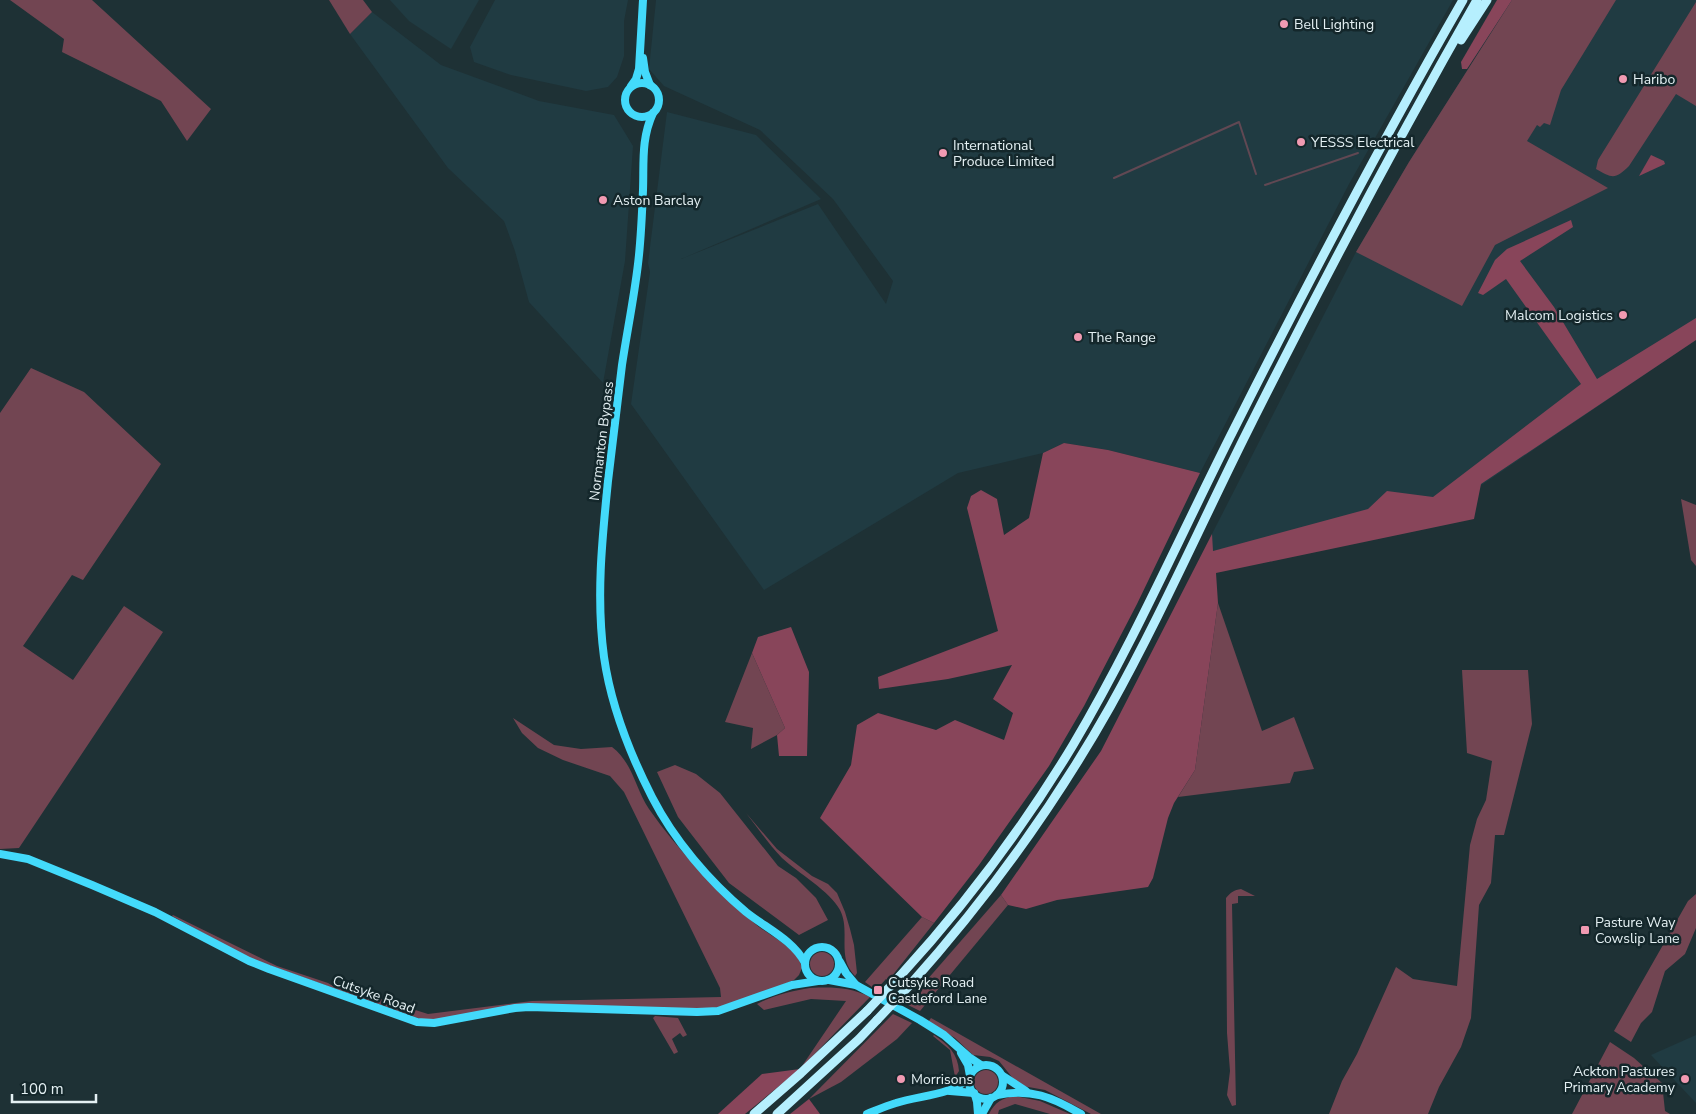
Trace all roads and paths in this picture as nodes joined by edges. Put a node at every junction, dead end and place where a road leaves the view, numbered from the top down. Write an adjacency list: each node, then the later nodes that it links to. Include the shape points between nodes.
1 (643, 0): 5 (main road)
2 (1462, 0): 29 (highway, bridge, via 1297,306 1122,655 1086,722 1032,810 977,886 900,976 867,1011)
3 (1478, 0): 8 (highway)
4 (1487, 0): 8 (highway)
5 (641, 49): 6 (main road); 7 (main road, via 637,74)
6 (650, 85): 7 (main road, via 640,83); 9 (main road, via 659,97)
7 (628, 90): 10 (main road, via 625,104)
8 (1416, 110): 30 (highway, bridge, via 1304,321 1143,645 1096,732 1041,819 957,932 909,986 859,1039)
9 (653, 113): 10 (main road, via 644,117); 11 (main road, Normanton Bypass, via 644,136)
10 (633, 115): 11 (main road, Normanton Bypass, via 639,122)
11 (644, 149): 13 (main road, Normanton Bypass, via 641,238 622,365 602,540 599,595 604,657 624,734 652,798 666,820 696,861 728,896)
12 (0, 854): 19 (main road, Cutsyke Road, via 28,859 155,912 270,969 417,1022 434,1023 529,1007 718,1011)
13 (793, 946): 14 (main road); 16 (main road)
14 (815, 948): 15 (main road, via 830,948); 16 (main road, via 808,954)
15 (840, 961): 17 (main road, via 838,972); 20 (main road)
16 (805, 964): 18 (main road, via 810,976); 19 (main road)
17 (829, 980): 18 (main road); 20 (main road)
18 (818, 981): 19 (main road, Cutsyke Road)
19 (792, 985)
20 (856, 985): 21 (main road, via 944,1035)
21 (958, 1047): 22 (main road); 24 (main road, via 968,1065)
22 (981, 1065): 23 (main road, via 994,1066); 24 (main road, via 972,1071)
23 (1003, 1076): 26 (main road); 28 (main road, via 1003,1084)
24 (970, 1077): 25 (main road); 27 (main road, via 969,1085)
25 (948, 1090): 27 (main road); 31 (main road)
26 (1028, 1092): 28 (main road); 33 (main road, via 1054,1099)
27 (974, 1094): 28 (main road, via 980,1098); 32 (main road)
28 (994, 1097): 32 (main road)
29 (754, 1114)
30 (777, 1114)
31 (867, 1114)
32 (980, 1114)
33 (1081, 1114)

